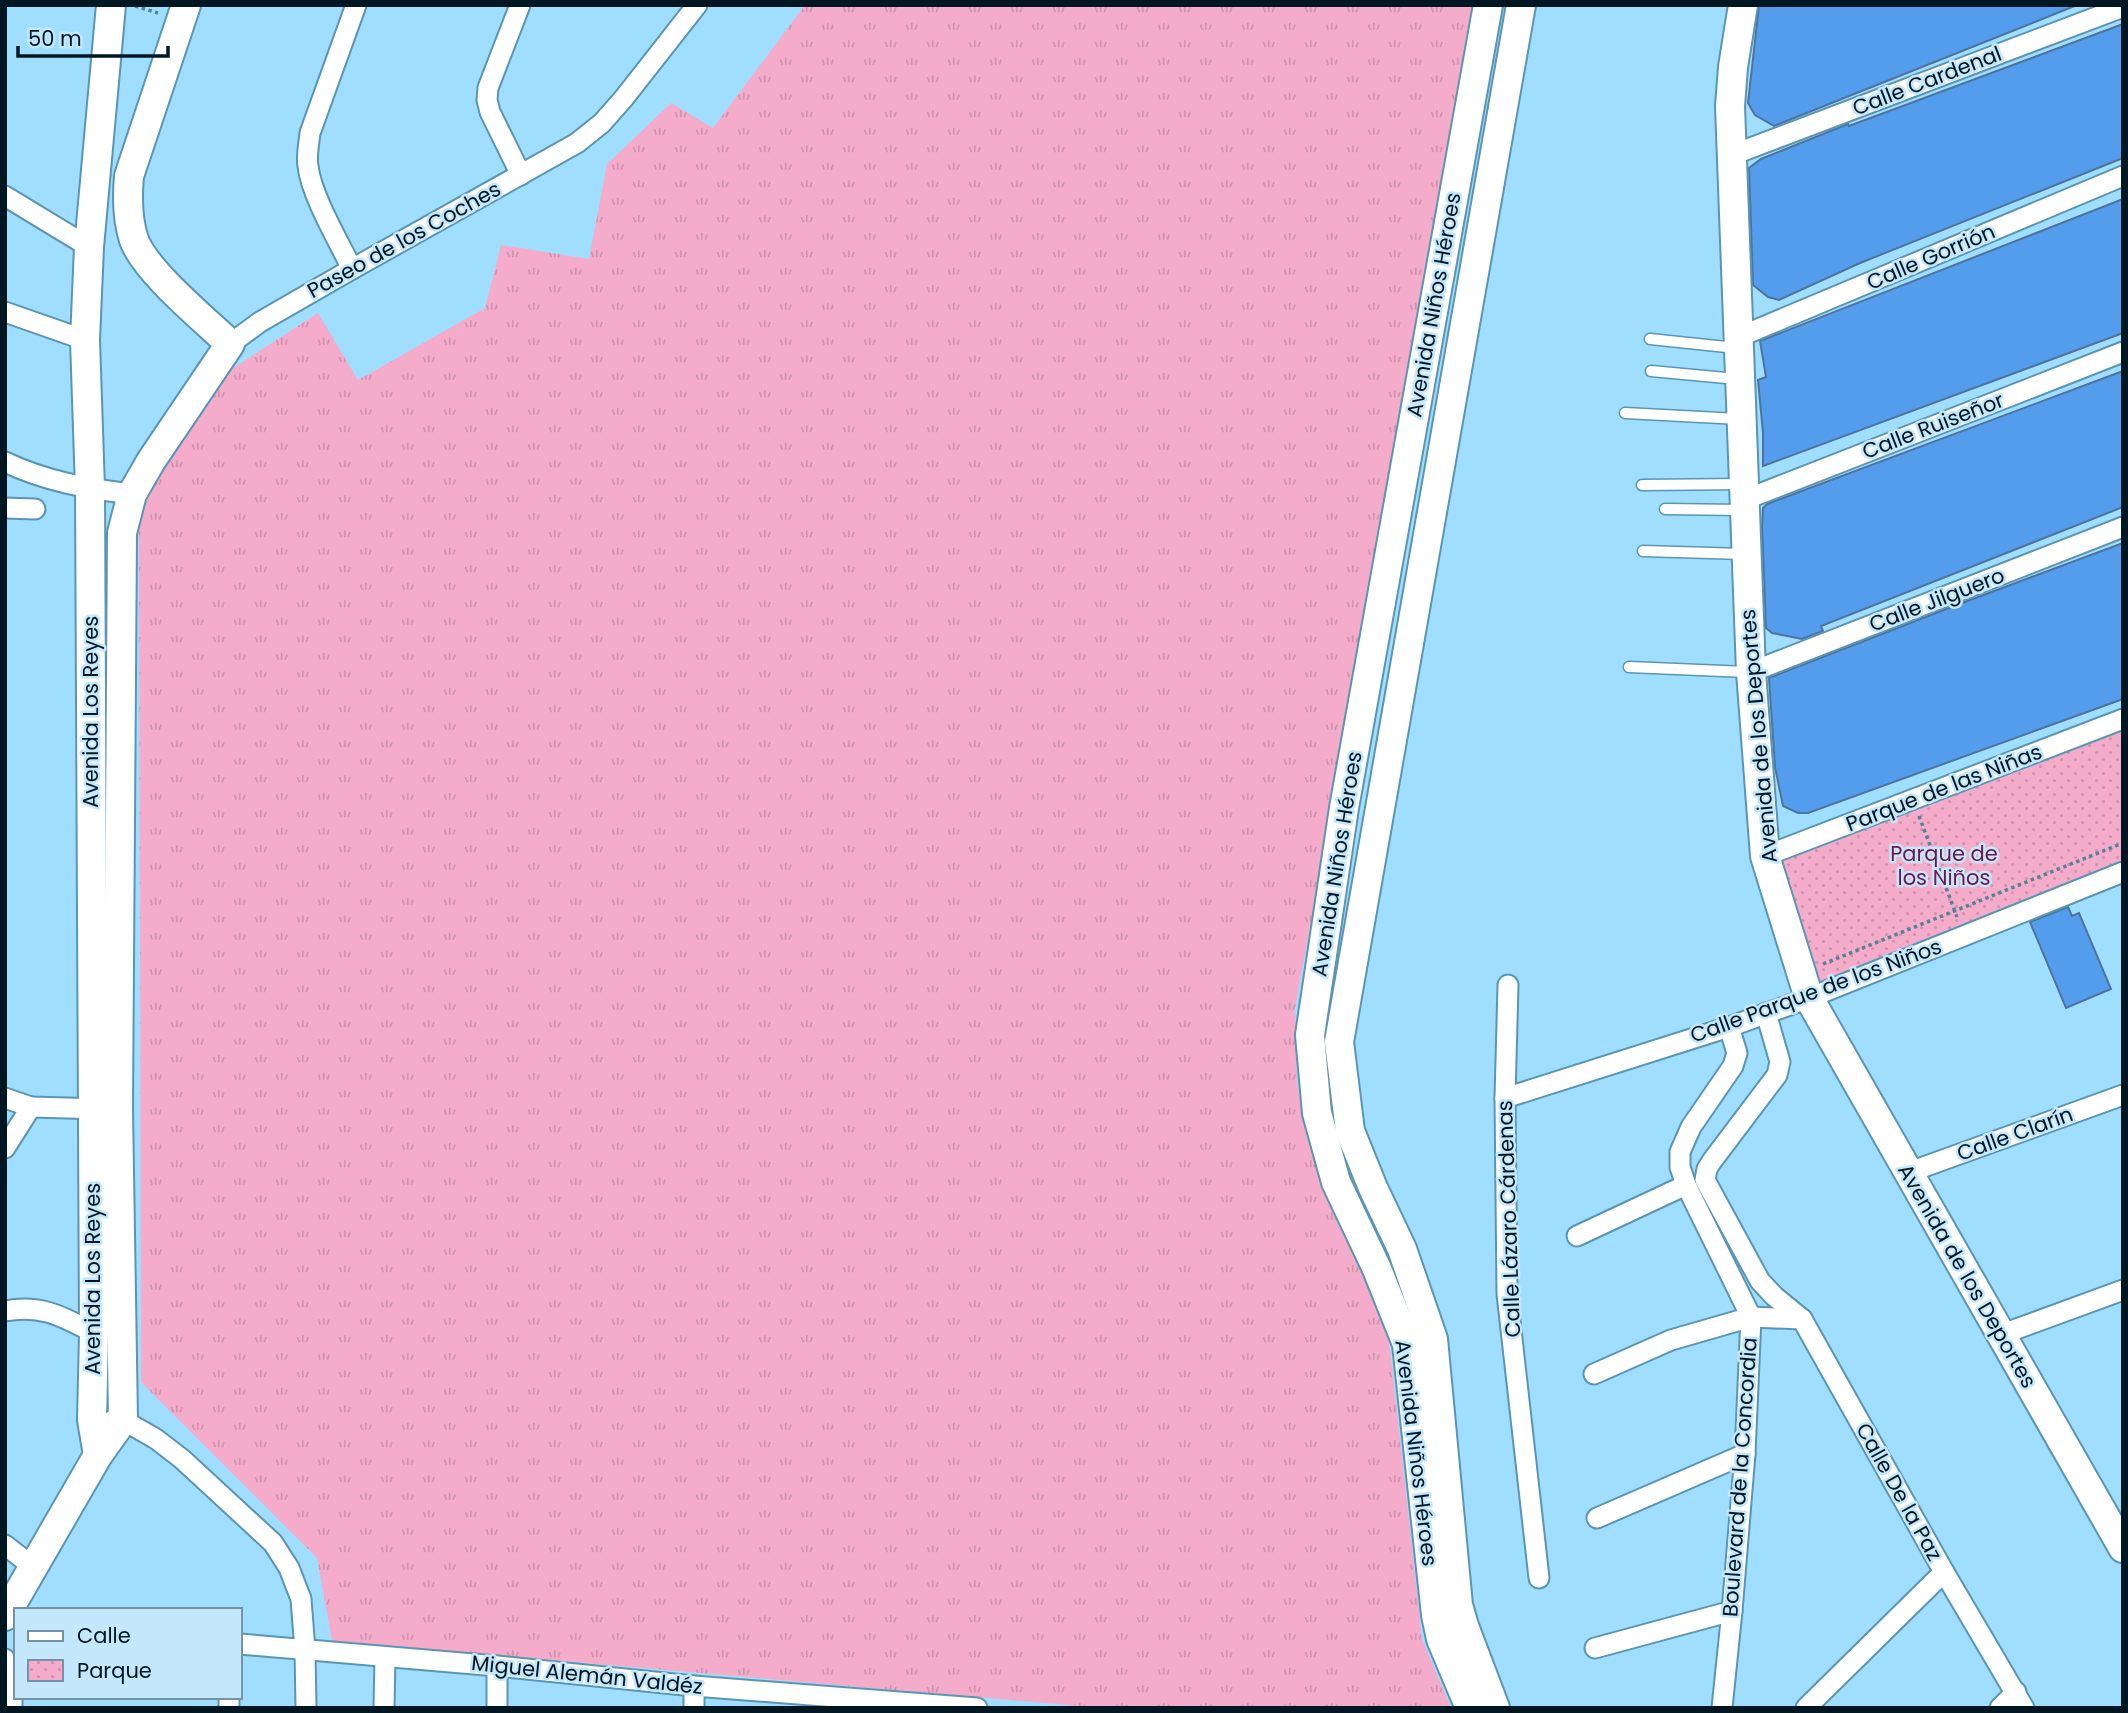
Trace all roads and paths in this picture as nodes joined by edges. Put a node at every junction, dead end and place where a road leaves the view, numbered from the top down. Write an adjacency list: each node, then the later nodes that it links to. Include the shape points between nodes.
1 (111, 5): 14 (street, Avenida Los Reyes)
2 (186, 5): 20 (street, via 129,176 129,222 135,244 150,265)
3 (356, 5): 15 (street, via 307,151 321,205)
4 (520, 5): 11 (street, via 487,100)
5 (697, 5): 11 (street, Paseo de los Coches, via 602,123)
6 (1488, 5): 41 (street, Avenida Niños Héroes)
7 (1521, 5): 42 (street, Avenida Niños Héroes)
8 (1743, 5): 10 (street, Avenida de los Deportes, via 1730,106)
9 (2123, 7): 10 (street, Calle Cardenal)
10 (1732, 155): 19 (street, Avenida de los Deportes)
11 (521, 175): 15 (street, Paseo de los Coches)
12 (2123, 176): 19 (street, Calle Gorrión)
13 (5, 196): 14 (street)
14 (89, 247): 18 (street, Avenida Los Reyes)
15 (352, 268): 20 (street, Paseo de los Coches)
16 (5, 312): 18 (street)
17 (1650, 339): 19 (lane)
18 (85, 340): 28 (street, Avenida Los Reyes)
19 (1739, 343): 23 (street, Avenida de los Deportes)
20 (230, 344): 29 (street, Paseo de los Coches)
21 (2123, 352): 30 (street, Calle Ruiseñor)
22 (1651, 370): 23 (lane)
23 (1740, 380): 25 (street, Avenida de los Deportes)
24 (1625, 413): 25 (lane)
25 (1741, 419): 30 (street, Avenida de los Deportes)
26 (5, 462): 28 (street)
27 (1642, 485): 30 (lane)
28 (90, 489): 29 (street); 56 (street, Avenida Los Reyes)
29 (132, 494): 56 (street, Avenida Los Reyes, via 122,533)
30 (1744, 498): 33 (lane); 36 (street, Avenida de los Deportes)
31 (5, 508): 32 (street)
32 (35, 509)
33 (1665, 509)
34 (2123, 527): 38 (street, Calle Jilguero)
35 (1643, 551): 36 (lane)
36 (1746, 554): 38 (street, Avenida de los Deportes)
37 (1629, 667): 38 (lane)
38 (1751, 672): 44 (street, Avenida de los Deportes)
39 (2123, 719): 40 (street, Parque de las Niñas)
40 (1913, 800): 44 (street, Parque de las Niñas); 46 (path)
41 (1344, 808): 42 (street); 96 (street, Avenida Niños Héroes, via 1310,1035 1317,1113 1336,1182 1407,1345 1436,1615 1441,1639)
42 (1380, 814): 97 (street, Avenida Niños Héroes, via 1339,1042 1348,1118 1433,1339 1458,1605)
43 (2123, 843): 46 (path)
44 (1765, 856): 49 (street, Avenida de los Deportes)
45 (2123, 872): 47 (street, Calle Parque de los Niños)
46 (1955, 910): 47 (path); 49 (path)
47 (1964, 936): 49 (street, Calle Parque de los Niños)
48 (1508, 985): 54 (street, Calle Lázaro Cárdenas)
49 (1805, 986): 50 (street, Calle Parque de los Niños); 58 (street, Avenida de los Deportes)
50 (1766, 1013): 51 (street, Calle Parque de los Niños); 64 (street, via 1780,1062 1777,1075 1712,1161 1705,1180 1760,1281)
51 (1729, 1027): 54 (street, Calle Parque de los Niños); 59 (street, Boulevard de la Concordia, via 1737,1053 1680,1153)
52 (2123, 1095): 58 (street, Calle Clarín)
53 (5, 1098): 55 (street)
54 (1504, 1098): 78 (street, Calle Lázaro Cárdenas, via 1507,1294)
55 (30, 1107): 56 (street); 57 (street)
56 (105, 1109): 65 (street, Avenida Los Reyes); 69 (street, Avenida Los Reyes)
57 (5, 1148)
58 (1907, 1173): 66 (street, Avenida de los Deportes)
59 (1686, 1185): 60 (street); 63 (street, Boulevard de la Concordia)
60 (1577, 1236)
61 (2123, 1290): 66 (street)
62 (5, 1311): 65 (street, via 38,1309)
63 (1751, 1317): 64 (street); 67 (street, via 1671,1340); 70 (street, Boulevard de la Concordia)
64 (1801, 1319): 77 (street, Calle De la Paz)
65 (94, 1333): 68 (street, Avenida Los Reyes)
66 (2000, 1335): 73 (street, Avenida de los Deportes)
67 (1594, 1374)
68 (92, 1420): 69 (street); 71 (street, Avenida Los Reyes)
69 (122, 1420): 71 (street); 83 (street, via 182,1459 273,1543 301,1599)
70 (1745, 1454): 72 (street); 79 (street, Boulevard de la Concordia)
71 (98, 1455): 76 (street)
72 (1597, 1518)
73 (2116, 1520): 75 (street, Avenida de los Deportes)
74 (5, 1545): 76 (street)
75 (2123, 1548)
76 (32, 1566): 80 (street)
77 (1944, 1572): 88 (street, Calle De la Paz); 99 (street)
78 (1539, 1578)
79 (1732, 1611): 82 (street); 98 (street, Boulevard de la Concordia)
80 (5, 1616)
81 (242, 1644): 83 (street, Miguel Alemán Valdéz)
82 (1595, 1648)
83 (305, 1650): 84 (street, Miguel Alemán Valdéz); 91 (street)
84 (385, 1657): 86 (street, Miguel Alemán Valdéz); 92 (street)
85 (5, 1659): 90 (street)
86 (497, 1666): 87 (street, Miguel Alemán Valdéz); 93 (street)
87 (694, 1686): 89 (street, Miguel Alemán Valdéz); 94 (street)
88 (2020, 1700): 100 (street)
89 (821, 1702): 95 (street, Miguel Alemán Valdéz)
90 (12, 1708)
91 (306, 1708)
92 (384, 1708)
93 (497, 1708)
94 (694, 1708)
95 (977, 1708)
96 (1470, 1708)
97 (1495, 1708)
98 (1722, 1708)
99 (1806, 1708)
100 (2000, 1708)

